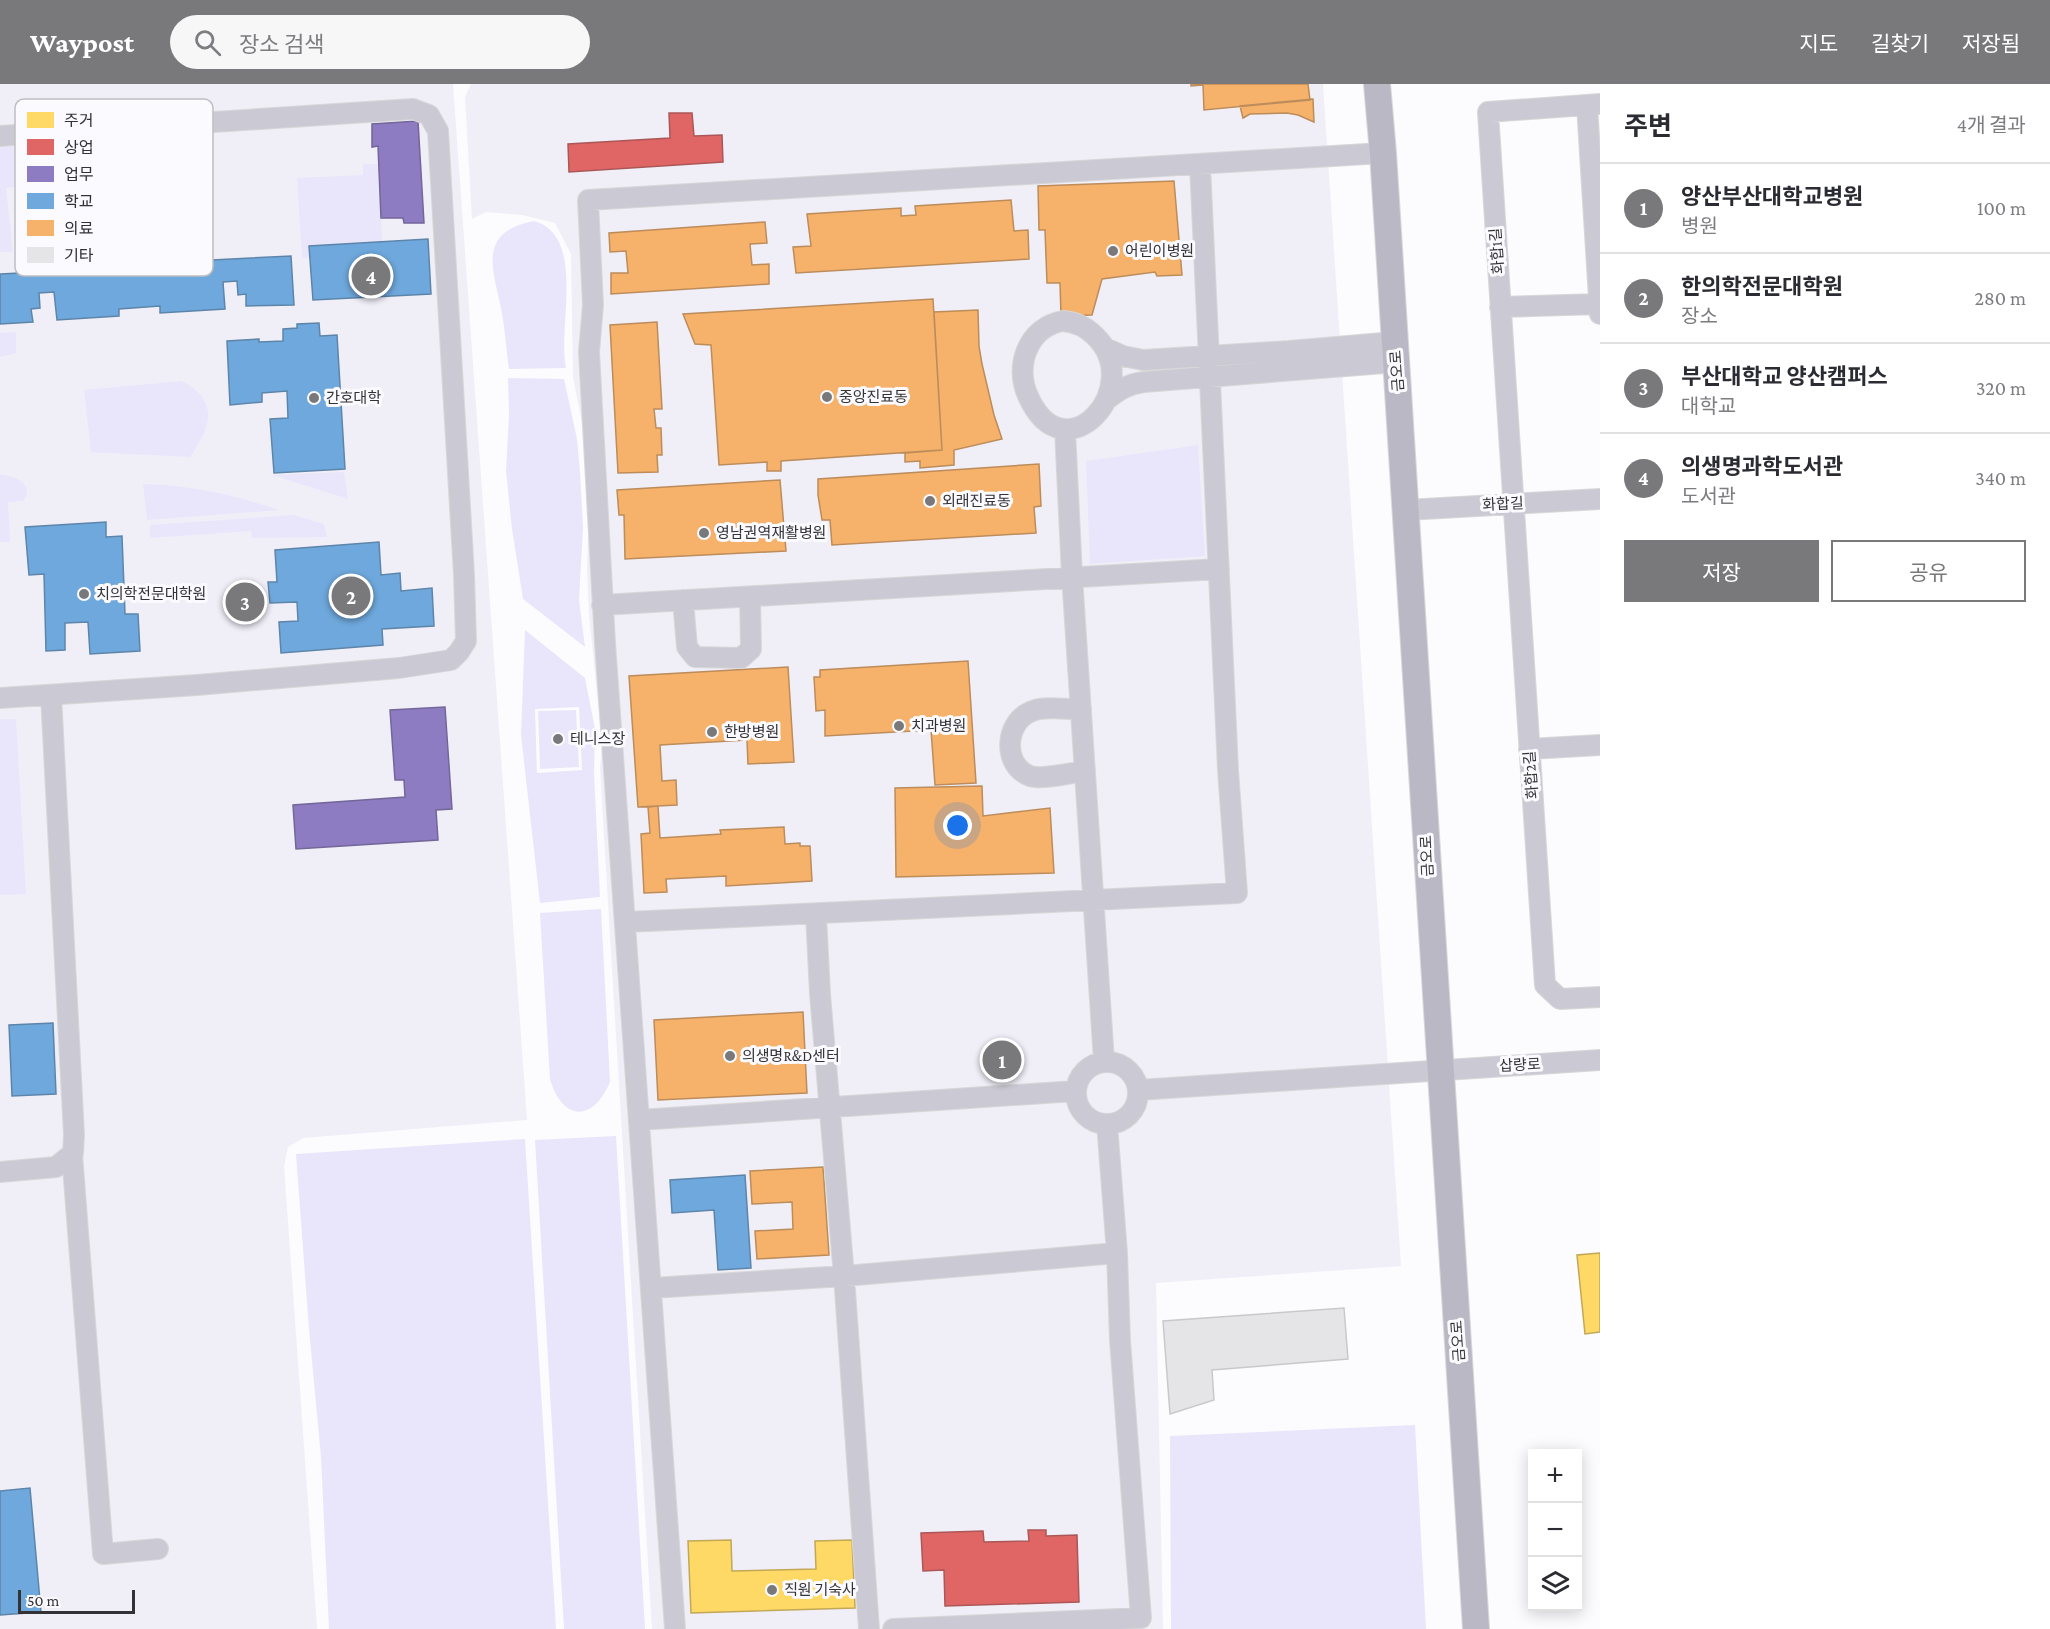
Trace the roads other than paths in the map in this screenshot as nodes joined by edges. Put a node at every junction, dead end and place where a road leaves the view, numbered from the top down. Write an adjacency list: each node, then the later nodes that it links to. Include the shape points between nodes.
1 (1377, 84): 6 (main road, 금오로)
2 (1594, 105): 8 (street); 10 (street, 화합1길, via 1488,112)
3 (213, 122): 28 (street, via 413,109 429,116 438,132 466,641 451,660 399,668)
4 (15, 135): 5 (street)
5 (0, 136)
6 (1383, 153): 7 (street); 15 (main road, 금오로)
7 (1200, 165): 12 (street); 27 (street, via 588,200 593,305 588,352)
8 (1597, 204): 9 (street)
9 (1600, 304): 10 (street); 11 (street)
10 (1500, 307): 21 (street, 화합1길)
11 (1600, 314)
12 (1208, 322): 14 (street, via 1227,343 1271,344); 16 (street)
13 (1105, 348): 16 (street, via 1143,360); 18 (street, via 1112,374); 19 (street, via 1092,333 1070,322 1050,323 1031,340 1024,364 1025,391 1042,418)
14 (1289, 351): 15 (street); 16 (street)
15 (1396, 352): 17 (street); 22 (main road, 금오로)
16 (1209, 356): 17 (street)
17 (1210, 377): 18 (street, via 1131,384); 23 (street)
18 (1106, 400): 19 (street, via 1088,422 1078,429)
19 (1065, 430): 24 (street)
20 (1600, 499): 21 (street, 화합길)
21 (1513, 504): 22 (street, 화합길); 32 (street, 화합2길)
22 (1406, 510): 40 (main road, 금오로)
23 (1219, 569): 24 (street); 34 (street, via 1237,893)
24 (1072, 576): 25 (street); 30 (street)
25 (750, 597): 26 (street); 26 (street, via 751,649 741,658 695,657 687,647)
26 (683, 600): 27 (street)
27 (603, 604): 36 (street)
28 (51, 695): 29 (street); 46 (street)
29 (0, 698)
30 (1081, 709): 33 (street); 33 (street, via 1029,712 1020,719 1009,741 1011,755 1031,777)
31 (1600, 745): 32 (street)
32 (1529, 749): 37 (street, 화합2길, via 1545,985 1560,999)
33 (1086, 771): 34 (street)
34 (1094, 900): 35 (street); 39 (street)
35 (816, 915): 36 (street); 43 (street)
36 (626, 922): 44 (street)
37 (1600, 997)
38 (1600, 1060): 40 (street, 삽량로)
39 (1104, 1061): 41 (street, via 1131,1072); 42 (street, via 1088,1068)
40 (1440, 1070): 41 (street, 삽량로); 55 (main road, 금오로)
41 (1138, 1090): 45 (street, via 1134,1110 1118,1122)
42 (1075, 1091): 43 (street); 45 (street, via 1081,1111 1097,1123)
43 (829, 1107): 44 (street); 49 (street)
44 (639, 1120): 50 (street)
45 (1107, 1124): 48 (street)
46 (72, 1154): 47 (street, via 56,1167); 51 (street, via 103,1554)
47 (0, 1172)
48 (1117, 1253): 49 (street); 54 (street, via 1141,1618)
49 (844, 1276): 50 (street); 53 (street)
50 (652, 1288): 52 (street)
51 (158, 1550)
52 (675, 1629)
53 (869, 1629)
54 (893, 1629)
55 (1476, 1629)

